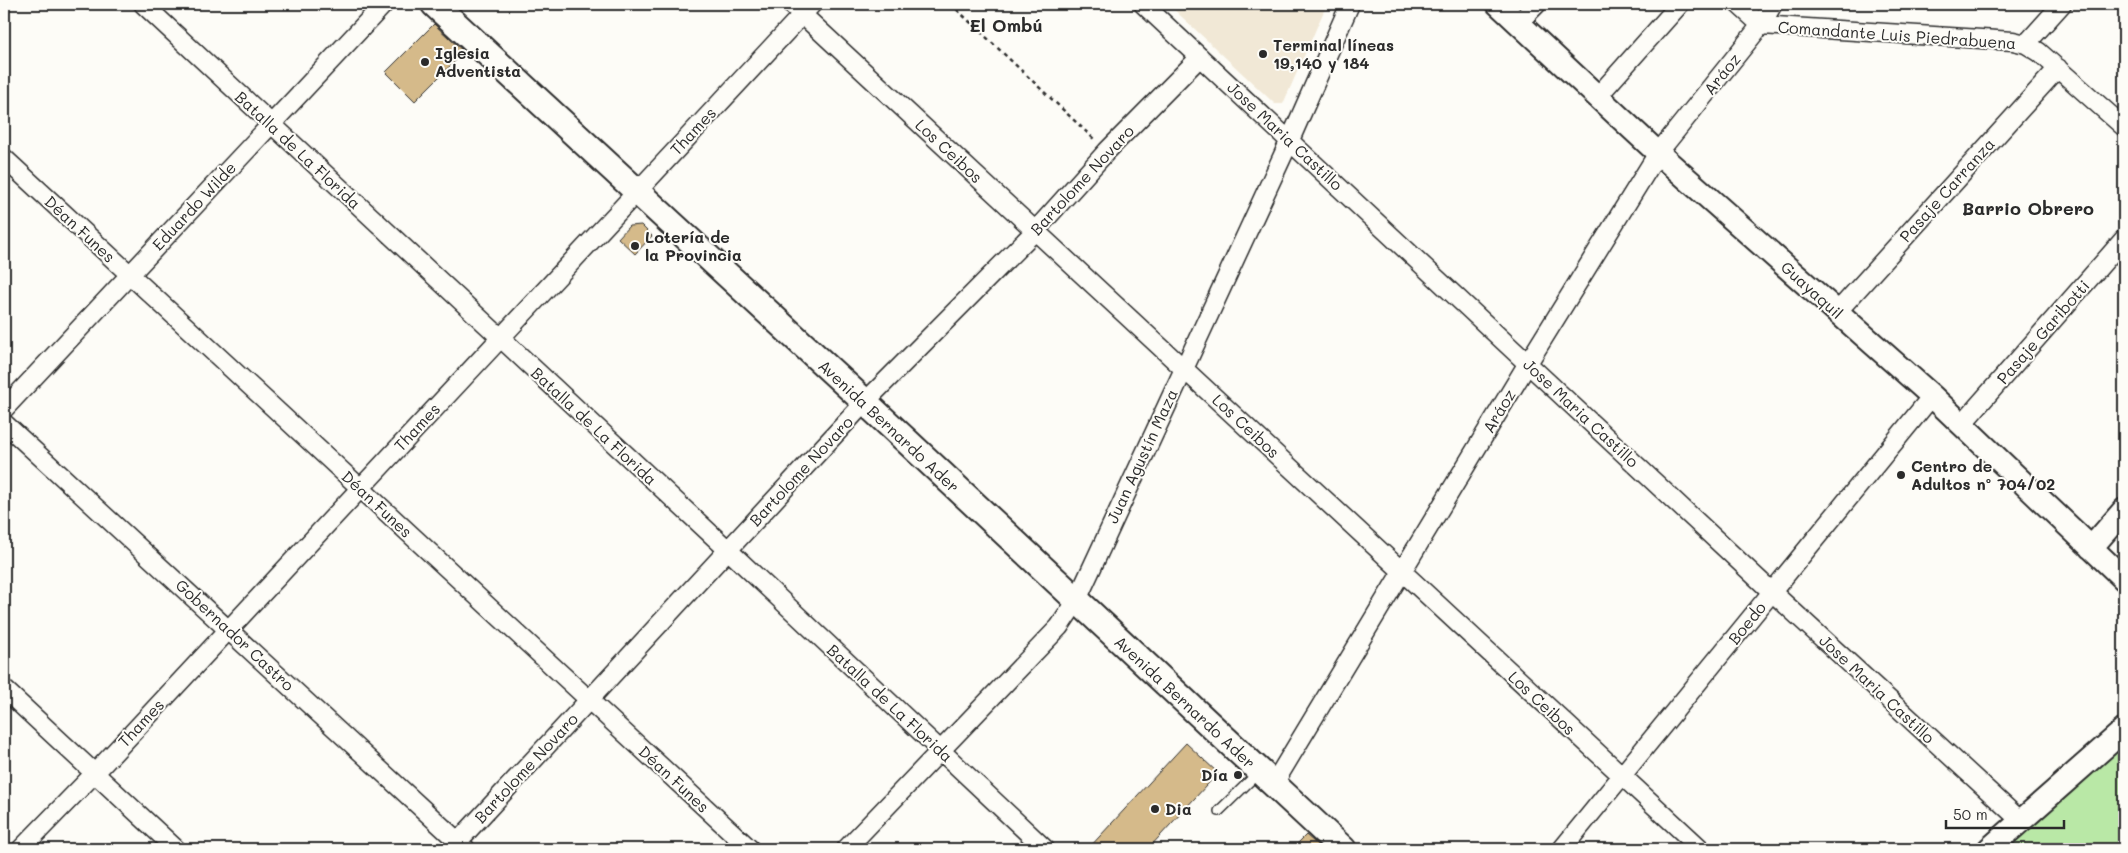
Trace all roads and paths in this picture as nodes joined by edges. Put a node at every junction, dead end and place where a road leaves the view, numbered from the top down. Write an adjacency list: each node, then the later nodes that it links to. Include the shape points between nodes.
1 (143, 4): 20 (street, Batalla de La Florida)
2 (384, 4): 20 (street, Eduardo Wilde)
3 (434, 4): 26 (main road, Avenida Bernardo Ader)
4 (951, 4): 23 (path)
5 (1143, 4): 17 (street, Jose Maria Castillo)
6 (1350, 4): 22 (street, Juan Agustín Maza)
7 (1498, 4): 14 (street, Guayaquil)
8 (1537, 4): 14 (street)
9 (1680, 4): 19 (street)
10 (1738, 4): 15 (street, Comandante Luis Piedrabuena)
11 (1773, 4): 15 (street, Aráoz)
12 (2062, 4): 16 (street)
13 (802, 7): 26 (street, Thames); 27 (street, Los Ceibos)
14 (1519, 22): 19 (street, Guayaquil)
15 (1761, 25): 16 (street, Comandante Luis Piedrabuena); 24 (street, Aráoz)
16 (2026, 44): 18 (street, Comandante Luis Piedrabuena)
17 (1200, 57): 22 (street, Jose Maria Castillo); 23 (street, Bartolome Novaro)
18 (2058, 68): 21 (street, Comandante Luis Piedrabuena); 30 (street, Pasaje Carranza)
19 (1598, 96): 24 (street, Guayaquil)
20 (271, 124): 29 (street, Eduardo Wilde); 31 (street, Batalla de La Florida)
21 (2124, 128)
22 (1290, 140): 32 (street, Jose Maria Castillo); 33 (street, Juan Agustín Maza)
23 (1108, 151): 27 (street, Bartolome Novaro)
24 (1658, 153): 30 (street, Guayaquil); 32 (street, Aráoz)
25 (4, 158): 29 (street, Déan Funes)
26 (636, 192): 31 (street, Thames); 35 (main road, Avenida Bernardo Ader)
27 (1035, 231): 33 (street, Los Ceibos); 35 (street, Bartolome Novaro)
28 (2124, 239): 38 (street, Pasaje Garibotti)
29 (130, 275): 36 (street, Eduardo Wilde); 39 (street, Déan Funes)
30 (1837, 312): 34 (street, Guayaquil)
31 (500, 339): 39 (street, Thames); 42 (street, Batalla de La Florida)
32 (1528, 363): 43 (street, Aráoz); 45 (street, Jose Maria Castillo)
33 (1183, 368): 43 (street, Los Ceibos); 46 (street, Juan Agustín Maza)
34 (1932, 396): 38 (street, Guayaquil); 45 (street, Boedo)
35 (865, 402): 42 (street, Bartolome Novaro); 46 (main road, Avenida Bernardo Ader)
36 (4, 409)
37 (4, 422): 47 (street, Gobernador Castro)
38 (1962, 424): 41 (street, Guayaquil)
39 (360, 488): 47 (street, Thames); 49 (street, Déan Funes)
40 (2124, 510): 41 (street)
41 (2091, 548): 44 (street, Guayaquil)
42 (728, 550): 49 (street, Bartolome Novaro); 51 (street, Batalla de La Florida)
43 (1402, 572): 53 (street, Los Ceibos); 54 (street, Aráoz)
44 (2124, 579)
45 (1772, 592): 53 (street, Boedo); 56 (street, Jose Maria Castillo)
46 (1076, 602): 51 (street, Juan Agustín Maza, via 1059,627); 54 (main road, Avenida Bernardo Ader)
47 (229, 629): 52 (street, Thames); 57 (street, Gobernador Castro)
48 (4, 689): 52 (street)
49 (589, 700): 57 (street, Bartolome Novaro); 60 (street, Déan Funes)
50 (2124, 730): 56 (street)
51 (940, 751): 61 (street, Juan Agustín Maza); 62 (street, Batalla de La Florida)
52 (94, 774): 58 (street, Thames); 59 (street)
53 (1622, 777): 64 (street, Boedo); 65 (street, Los Ceibos)
54 (1266, 778): 55 (lane); 63 (main road, Avenida Bernardo Ader)
55 (1219, 810)
56 (2021, 821): 66 (street)
57 (458, 847)
58 (21, 849)
59 (176, 849)
60 (750, 849)
61 (846, 849)
62 (1045, 849)
63 (1342, 849)
64 (1562, 849)
65 (1701, 849)
66 (1989, 849)

